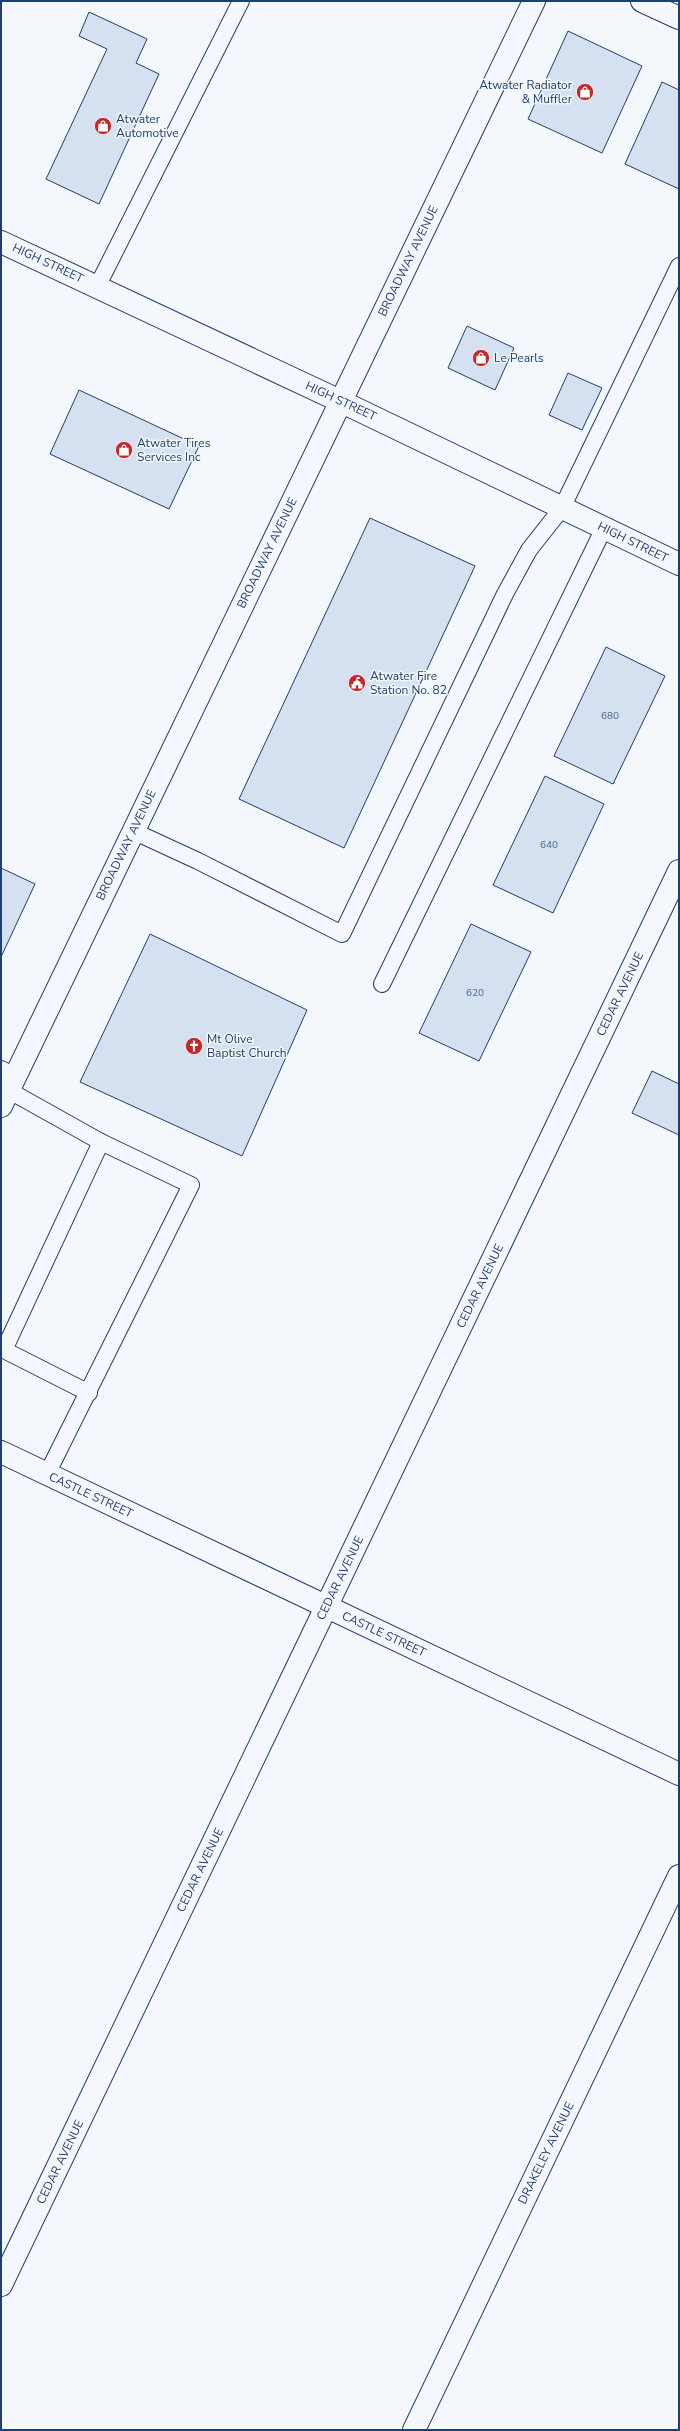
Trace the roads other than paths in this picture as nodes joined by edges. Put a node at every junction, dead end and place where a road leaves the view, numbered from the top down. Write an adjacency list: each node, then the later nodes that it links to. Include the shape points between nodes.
1 (241, 1): 7 (lane)
2 (534, 1): 8 (street, BROADWAY AVENUE)
3 (642, 1): 4 (street)
4 (679, 18)
5 (1, 242): 7 (street, HIGH STREET)
6 (679, 266): 9 (lane)
7 (97, 287): 8 (street, HIGH STREET)
8 (340, 401): 9 (street, HIGH STREET); 12 (street, BROADWAY AVENUE)
9 (562, 508): 10 (street, HIGH STREET); 12 (lane, via 529,550 505,594 342,934)
10 (604, 528): 11 (street, HIGH STREET); 14 (lane)
11 (679, 564)
12 (133, 831): 15 (street, BROADWAY AVENUE)
13 (679, 871): 20 (street, CEDAR AVENUE)
14 (382, 984)
15 (6, 1085): 16 (lane)
16 (101, 1142): 17 (lane, via 4,1350); 17 (lane, via 191,1185)
17 (89, 1393): 19 (lane)
18 (1, 1452): 19 (street, CASTLE STREET)
19 (47, 1474): 20 (street, CASTLE STREET)
20 (327, 1606): 21 (street, CASTLE STREET); 23 (street, CEDAR AVENUE)
21 (679, 1774)
22 (679, 1876): 24 (street, DRAKELEY AVENUE)
23 (1, 2285)
24 (414, 2430)

